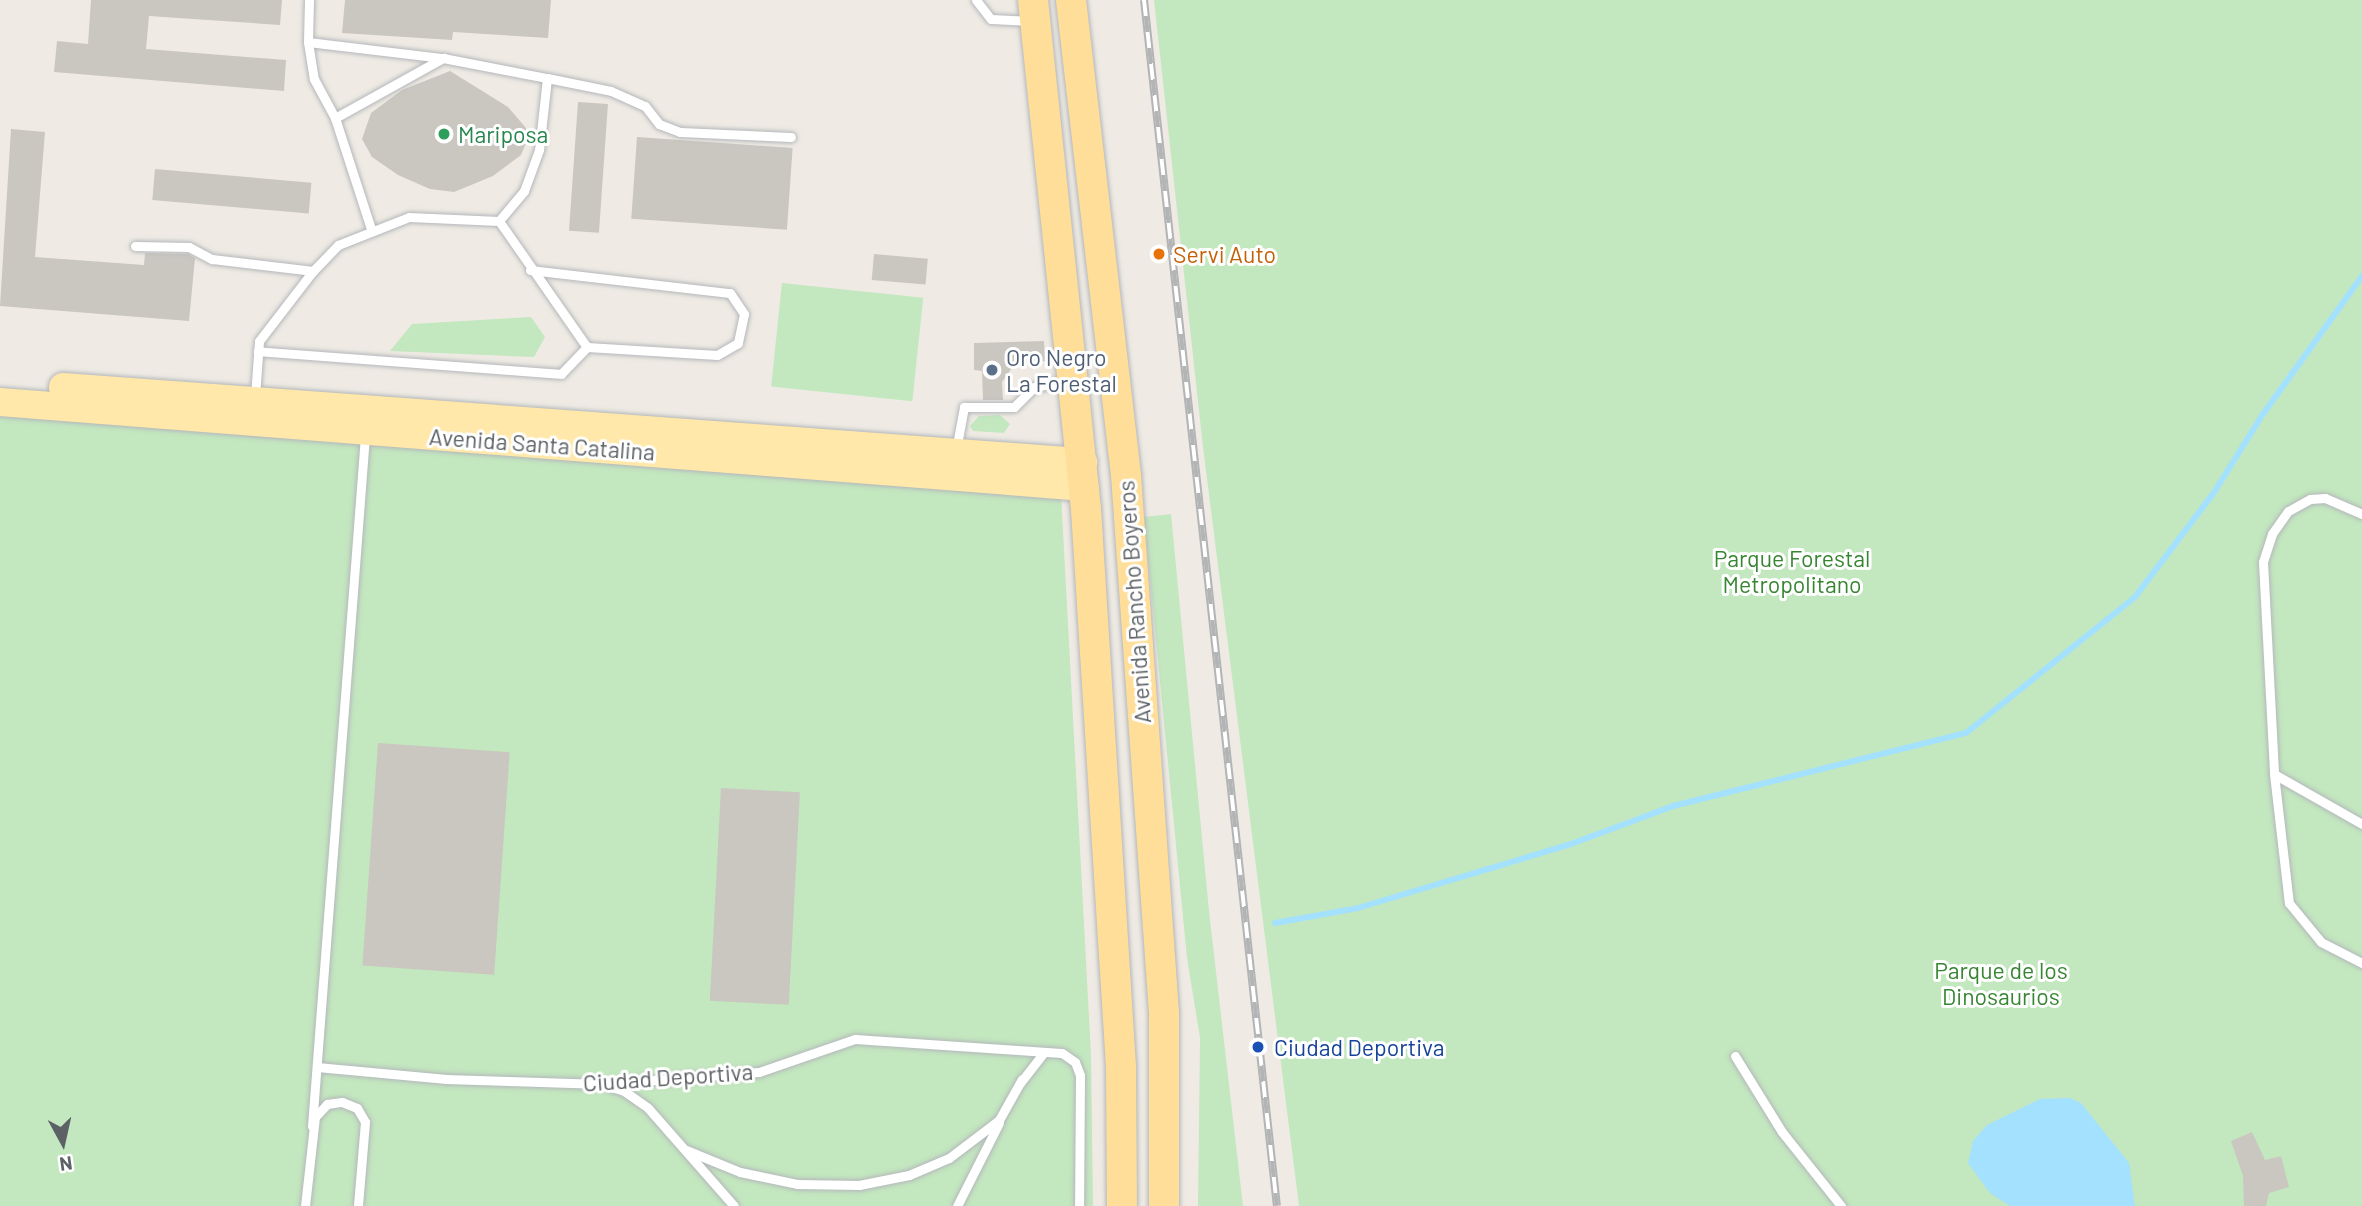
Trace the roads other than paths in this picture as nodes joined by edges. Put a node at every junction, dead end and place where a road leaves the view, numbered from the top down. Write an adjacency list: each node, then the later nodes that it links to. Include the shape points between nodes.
1 (309, 0): 5 (lane)
2 (976, 0): 4 (lane, via 990,19)
3 (1071, 0): 17 (highway, Avenida Rancho Boyeros)
4 (1034, 11): 18 (highway, Avenida Rancho Boyeros)
5 (308, 42): 6 (lane); 8 (lane, via 314,79)
6 (443, 58): 7 (lane); 8 (lane)
7 (547, 78): 9 (lane, via 611,91 645,106 659,124 680,132); 10 (lane, via 539,150 524,191)
8 (335, 118): 11 (lane)
9 (791, 137)
10 (499, 221): 11 (lane, via 409,217); 14 (lane)
11 (371, 229): 13 (lane, via 338,245)
12 (135, 246): 13 (lane, via 189,247 212,259)
13 (313, 271): 16 (lane, via 259,341)
14 (530, 271): 15 (lane); 15 (lane, via 730,293 744,314 738,343 717,355)
15 (587, 347): 16 (lane, via 561,374)
16 (258, 351): 21 (lane)
17 (1113, 376): 24 (highway); 26 (highway, Avenida Rancho Boyeros)
18 (1074, 379): 23 (lane, via 1034,387 1014,407 964,407); 24 (highway, Avenida Rancho Boyeros)
19 (0, 383): 21 (main road, Avenida Santa Catalina)
20 (0, 402): 22 (main road, Avenida Santa Catalina)
21 (255, 402): 23 (main road, Avenida Santa Catalina)
22 (365, 430): 24 (main road, Avenida Santa Catalina); 32 (lane)
23 (956, 453): 24 (main road, Avenida Santa Catalina)
24 (1084, 482): 26 (highway, via 1119,490); 42 (highway, Avenida Rancho Boyeros, via 1121,1068)
25 (2362, 514): 27 (lane, via 2325,498 2310,499 2288,512 2272,534 2263,562)
26 (1131, 547): 43 (highway, Avenida Rancho Boyeros, via 1164,1013)
27 (2274, 774): 28 (lane); 29 (lane, via 2289,903 2320,942)
28 (2362, 824)
29 (2362, 963)
30 (1044, 1052): 33 (lane); 34 (lane, Ciudad Deportiva, via 855,1039 759,1072); 41 (lane, Ciudad Deportiva, via 1071,1059 1080,1075)
31 (1735, 1056): 44 (lane, via 1782,1132)
32 (317, 1067): 34 (lane, Ciudad Deportiva, via 481,1081); 35 (lane)
33 (1022, 1079): 36 (lane, via 999,1120 949,1158 909,1175 859,1185 797,1184 740,1172); 40 (lane)
34 (603, 1084): 36 (lane, via 624,1091 648,1108)
35 (313, 1126): 37 (lane); 38 (lane, via 320,1110 334,1102 350,1104 362,1114 365,1129)
36 (686, 1150): 39 (lane)
37 (305, 1206)
38 (358, 1206)
39 (734, 1206)
40 (957, 1206)
41 (1079, 1206)
42 (1122, 1206)
43 (1164, 1206)
44 (1841, 1206)

